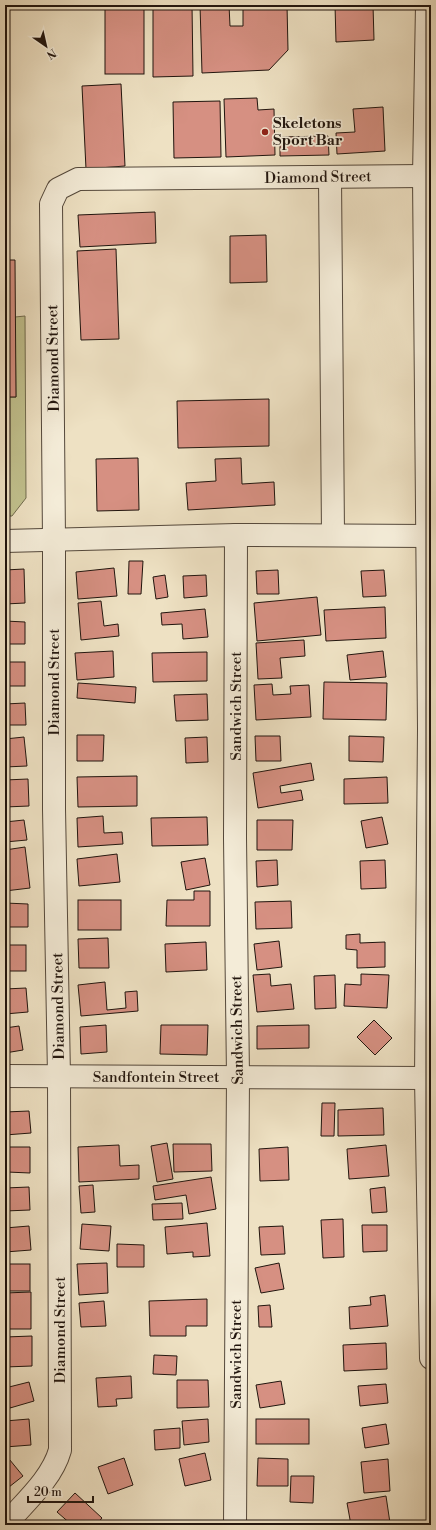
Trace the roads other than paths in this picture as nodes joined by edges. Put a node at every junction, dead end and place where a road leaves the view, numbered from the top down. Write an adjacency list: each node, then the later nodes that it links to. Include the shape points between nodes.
1 (428, 11): 2 (street)
2 (424, 176): 3 (street, Diamond Street); 6 (street)
3 (330, 177): 5 (street); 7 (street, Diamond Street, via 78,180 58,189 51,204)
4 (236, 535): 5 (street); 7 (street); 12 (street, Sandwich Street, via 235,838)
5 (333, 535): 6 (street)
6 (428, 536): 9 (street)
7 (54, 540): 8 (street); 11 (street, Diamond Street, via 54,809)
8 (5, 541)
9 (430, 729): 13 (street)
10 (5, 1076): 11 (street, Sandfontein Street)
11 (59, 1076): 12 (street, Sandfontein Street); 15 (street, Diamond Street, via 60,1450 50,1473)
12 (238, 1077): 13 (street, Sandfontein Street); 16 (street, Sandwich Street)
13 (426, 1078): 14 (street)
14 (431, 1358)
15 (5, 1525)
16 (235, 1525)

